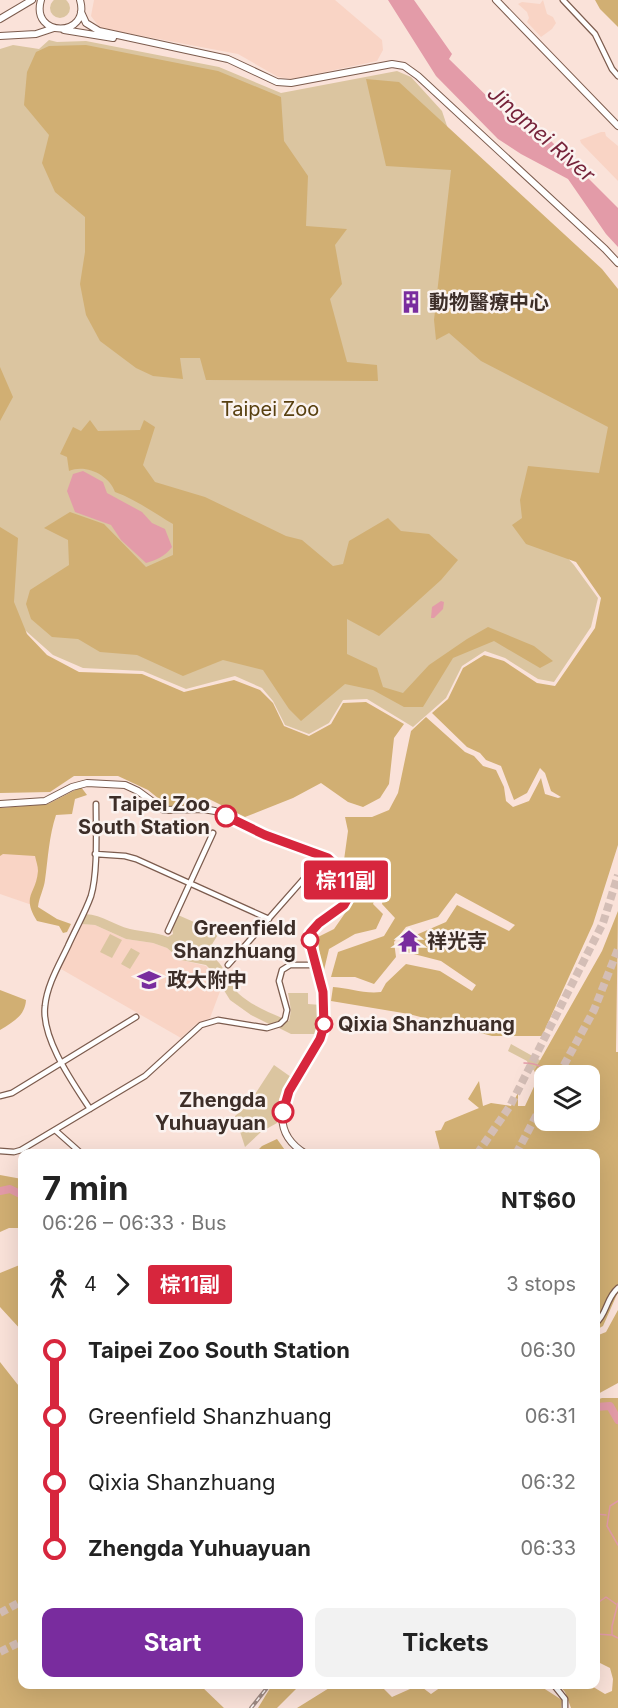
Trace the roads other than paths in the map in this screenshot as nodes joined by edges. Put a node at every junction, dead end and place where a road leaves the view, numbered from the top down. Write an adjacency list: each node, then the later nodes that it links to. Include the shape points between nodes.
1 (32, 0): 7 (street)
2 (41, 0): 8 (street, via 40,16)
3 (80, 0): 6 (street)
4 (495, 0): 12 (street)
5 (563, 0): 11 (street, via 595,33)
6 (81, 12): 8 (street, via 73,25); 10 (street, via 92,28)
7 (0, 19)
8 (56, 29): 9 (street); 10 (street)
9 (0, 36)
10 (132, 39): 13 (street, via 228,59 280,83 392,64 404,66)
11 (618, 76)
12 (618, 126)
13 (618, 264)
14 (0, 804): 23 (street, via 45,801 87,783 125,785 164,810 215,811 328,858 343,874 348,895 344,905 310,933)
15 (96, 804): 17 (street)
16 (213, 833): 19 (street)
17 (95, 855): 19 (street, via 130,857); 25 (street, via 91,896 52,980 45,1005 47,1027)
18 (308, 874): 20 (street)
19 (190, 884): 20 (street); 21 (street)
20 (269, 919): 22 (street)
21 (168, 931)
22 (228, 965)
23 (316, 965): 27 (street, via 290,965 282,970 279,981 287,1013 278,1026 267,1028 221,1020 204,1023 145,1076); 31 (street, via 323,992 323,1030 289,1091 282,1113 288,1139)
24 (136, 1017): 25 (street)
25 (61, 1063): 26 (street, via 12,1093); 27 (street)
26 (0, 1096)
27 (90, 1109): 28 (street)
28 (55, 1130): 29 (street); 30 (street)
29 (23, 1149)
30 (76, 1149)
31 (298, 1149)
32 (0, 1151): 33 (street)
33 (18, 1151)
34 (618, 1288): 35 (street)
35 (600, 1319)
36 (557, 1689): 37 (street)
37 (565, 1708)

